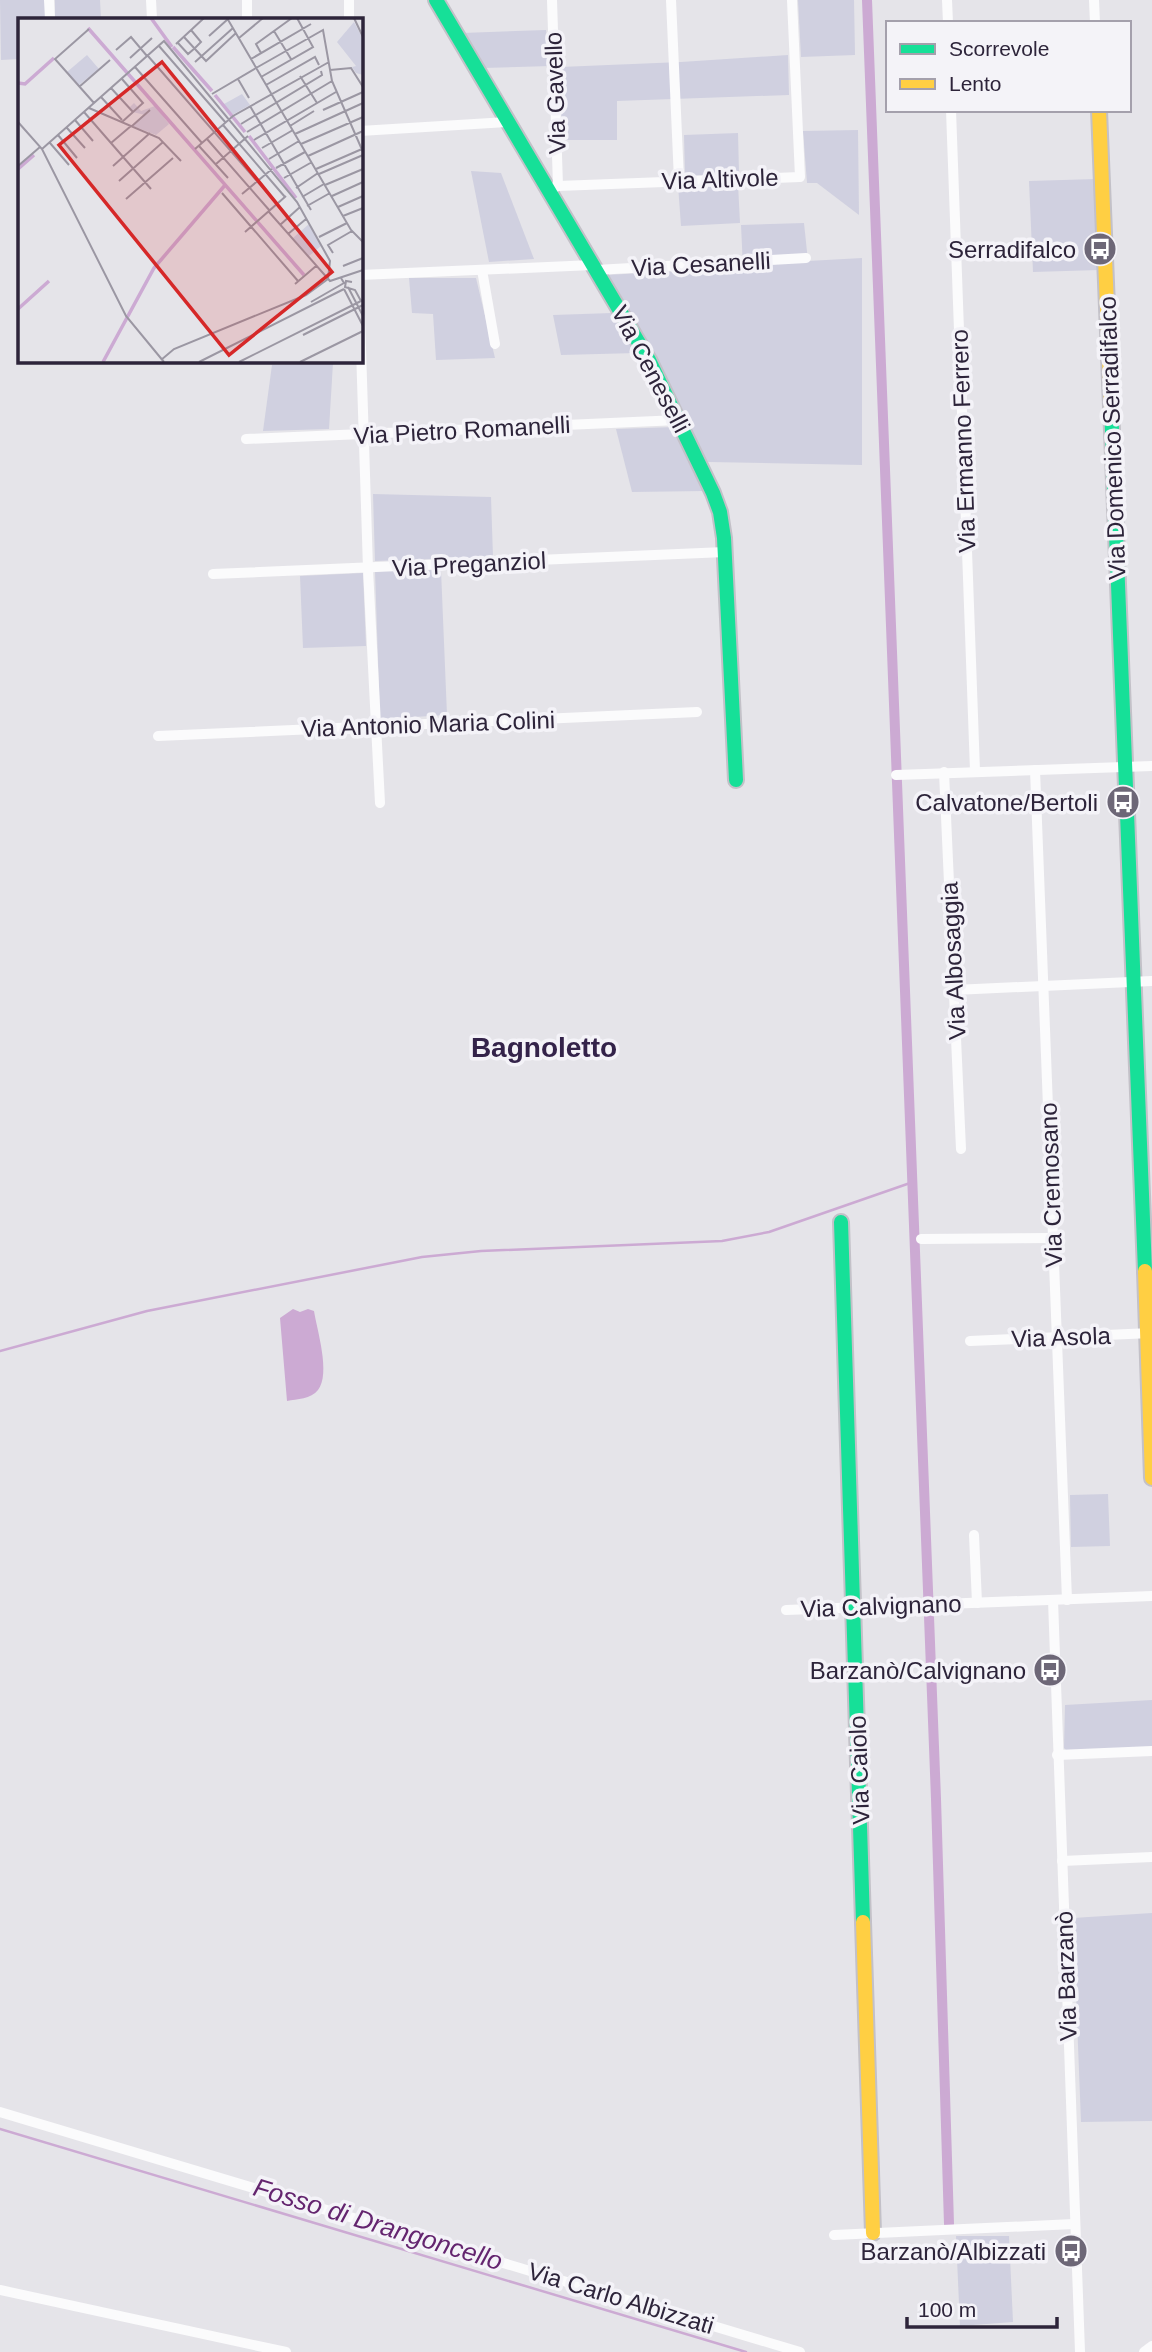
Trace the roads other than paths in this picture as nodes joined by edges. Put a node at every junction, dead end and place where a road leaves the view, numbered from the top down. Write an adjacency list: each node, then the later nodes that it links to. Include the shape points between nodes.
1 (49, 0): 11 (street)
2 (151, 0): 12 (street)
3 (247, 0): 13 (street)
4 (349, 0): 14 (street)
5 (436, 0): 19 (street, Via Ceneselli)
6 (552, 0): 22 (street, Via Gavello)
7 (671, 0): 21 (street)
8 (792, 0): 21 (street, Via Altivole, via 800,177)
9 (947, 0): 15 (street)
10 (1094, 0): 16 (street)
11 (50, 18)
12 (152, 18)
13 (247, 18)
14 (349, 18)
15 (948, 21)
16 (1095, 21)
17 (951, 112): 40 (street, Via Ermanno Ferrero)
18 (1099, 112): 39 (street, Via Domenico Serradifalco)
19 (507, 122): 20 (street); 22 (street, Via Ceneselli)
20 (362, 131)
21 (679, 180): 22 (street, Via Altivole)
22 (553, 188): 24 (street, Via Ceneselli)
23 (806, 258): 24 (street, Via Cesanelli)
24 (595, 267): 25 (street, Via Cesanelli); 29 (street, Via Ceneselli)
25 (482, 270): 26 (street, Via Cesanelli); 27 (street)
26 (362, 275)
27 (495, 344)
28 (362, 362): 30 (street)
29 (679, 420): 30 (street, Via Pietro Romanelli); 32 (street, Via Ceneselli, via 717,501)
30 (364, 434): 31 (street, Via Pietro Romanelli); 33 (street)
31 (246, 439)
32 (725, 552): 33 (street, Via Preganziol); 44 (street, Via Ceneselli)
33 (368, 569): 34 (street, Via Preganziol); 36 (street)
34 (213, 574)
35 (697, 712): 36 (street, Via Antonio Maria Colini)
36 (376, 726): 37 (street, Via Antonio Maria Colini); 45 (street)
37 (158, 736)
38 (1152, 766): 39 (street)
39 (1126, 767): 41 (street); 47 (street, Via Domenico Serradifalco)
40 (975, 771): 41 (street); 42 (street)
41 (1035, 771): 48 (street, Via Cremosano)
42 (944, 772): 43 (street); 49 (street, Via Albosaggia)
43 (896, 775)
44 (736, 780)
45 (380, 803)
46 (1152, 981): 47 (street)
47 (1135, 982): 48 (street); 54 (street, Via Domenico Serradifalco)
48 (1044, 986): 49 (street); 52 (street, Via Cremosano)
49 (954, 990): 50 (street, Via Albosaggia)
50 (961, 1149)
51 (841, 1222): 63 (street, Via Caiolo)
52 (1052, 1238): 53 (street); 55 (street, Via Cremosano)
53 (921, 1239)
54 (1149, 1333): 55 (street, Via Asola); 57 (street, Via Domenico Serradifalco)
55 (1056, 1336): 56 (street, Via Asola); 61 (street, Via Cremosano)
56 (970, 1341)
57 (1152, 1478)
58 (974, 1535): 62 (street, Via Calvignano)
59 (1152, 1595): 61 (street, Via Calvignano)
60 (1053, 1600): 61 (street, Via Calvignano); 62 (street, Via Calvignano); 66 (street, Via Barzanò)
61 (1067, 1600)
62 (977, 1603): 63 (street, Via Calvignano)
63 (855, 1607): 64 (street, Via Calvignano); 71 (street, Via Caiolo)
64 (786, 1610)
65 (1152, 1751): 66 (street)
66 (1057, 1755): 68 (street, Via Barzanò)
67 (1152, 1857): 68 (street)
68 (1062, 1861): 70 (street, Via Barzanò)
69 (0, 2112): 76 (street, Via Carlo Albizzati)
70 (1074, 2224): 71 (street); 77 (street, Via Barzanò)
71 (873, 2234): 72 (street)
72 (834, 2235)
73 (0, 2290): 75 (street)
74 (1152, 2346): 78 (street)
75 (286, 2352)
76 (800, 2352)
77 (1080, 2352)
78 (1144, 2352)

